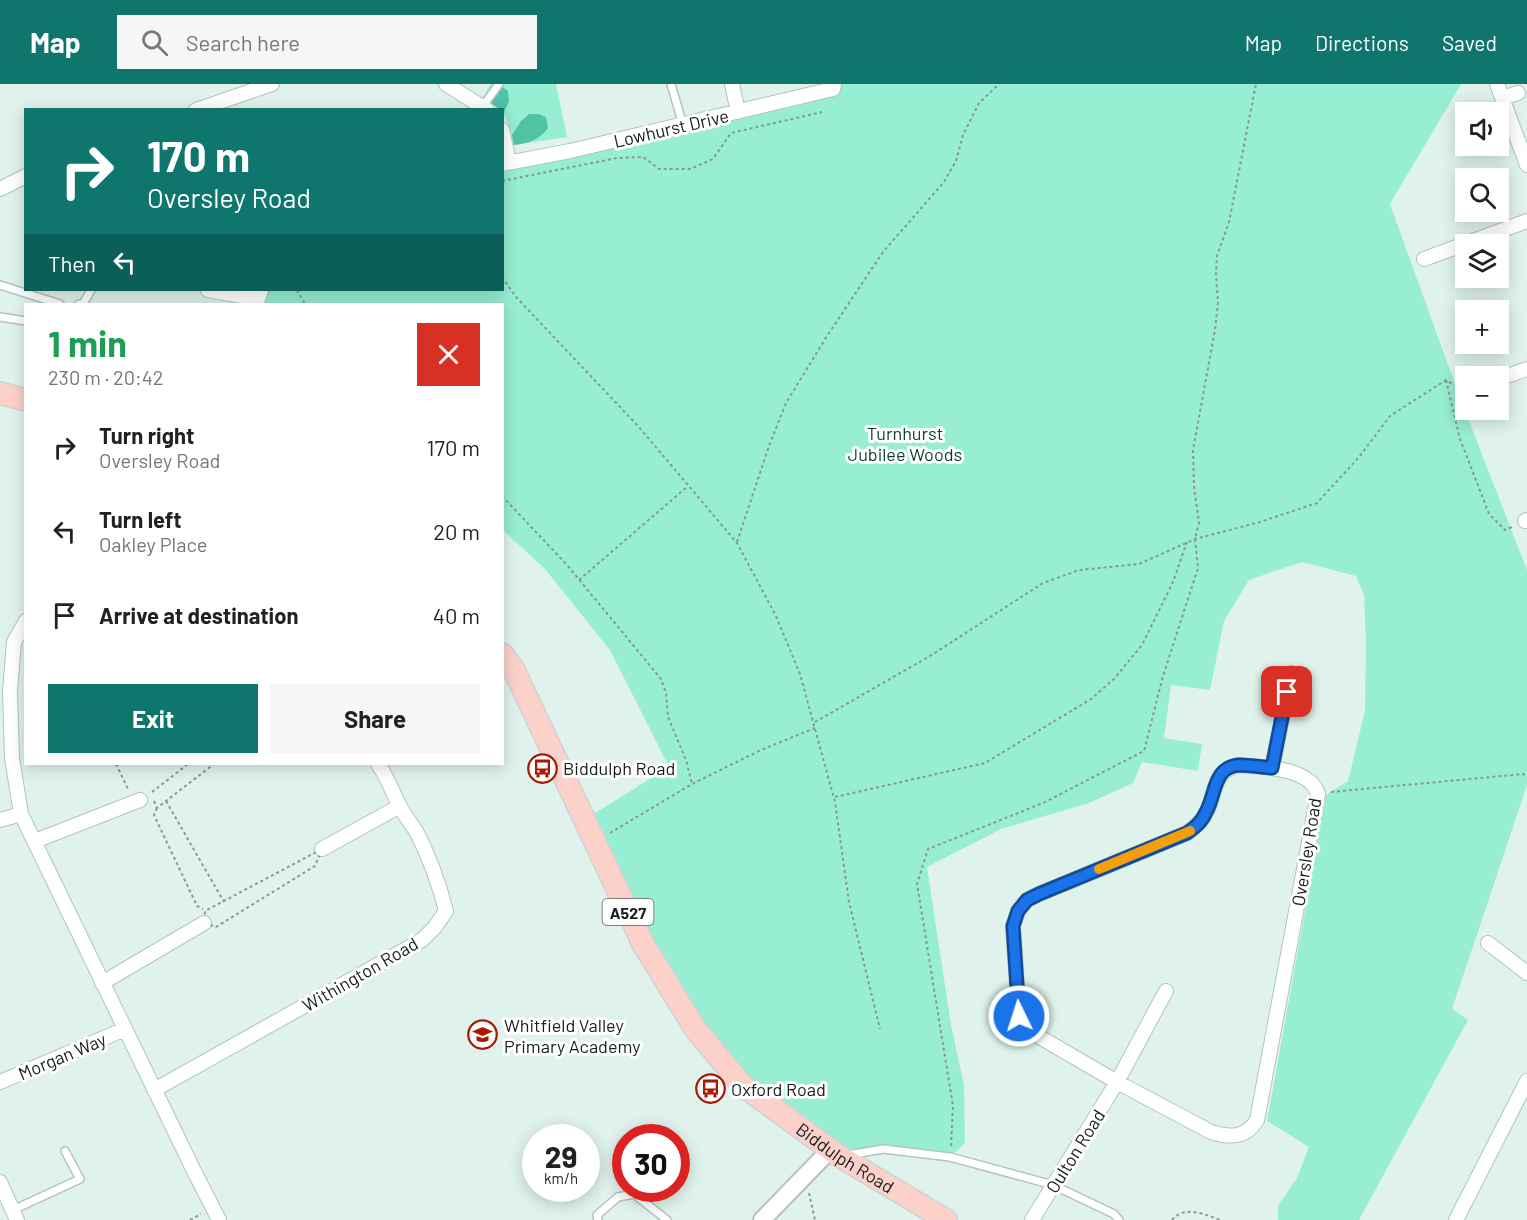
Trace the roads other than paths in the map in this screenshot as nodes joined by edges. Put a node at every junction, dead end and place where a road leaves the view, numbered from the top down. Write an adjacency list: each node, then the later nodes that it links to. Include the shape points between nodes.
1 (272, 84): 10 (street)
2 (446, 84): 11 (street)
3 (499, 84): 11 (lane)
4 (671, 84): 13 (lane)
5 (732, 84): 12 (street)
6 (834, 84): 12 (street, Lowhurst Drive, via 833,89)
7 (1497, 84): 9 (street)
8 (1518, 93): 9 (street)
9 (1502, 98): 16 (street)
10 (202, 108)
11 (485, 108)
12 (738, 112): 13 (street, Lowhurst Drive)
13 (683, 124): 15 (street, Lowhurst Drive)
14 (504, 146): 15 (street)
15 (506, 163)
16 (1527, 165)
17 (24, 177): 18 (street)
18 (0, 189)
19 (1527, 221): 20 (street)
20 (1424, 259)
21 (0, 285): 24 (lane)
22 (218, 291): 23 (street, via 258,299)
23 (261, 291)
24 (57, 303)
25 (0, 316): 26 (lane)
26 (24, 321)
27 (1527, 369): 28 (street)
28 (1509, 376)
29 (0, 393): 30 (main road)
30 (24, 399)
31 (24, 624): 38 (street, via 14,642 10,691 12,758)
32 (504, 657): 53 (main road, Biddulph Road / A527, via 513,668 643,944 696,1030 743,1086)
33 (1291, 673): 35 (street)
34 (379, 765): 37 (street, Withington Road)
35 (1272, 768): 50 (street, Oversley Road, via 1238,765 1227,769 1219,776 1204,817 1187,833 1039,894 1018,911 1013,926 1019,1016 1031,1032); 50 (street, Oversley Road, via 1309,780 1317,794 1257,1120 1252,1129 1241,1135 1211,1132)
36 (137, 801): 40 (street)
37 (400, 806): 41 (street); 51 (street, Withington Road, via 429,857 442,895 446,911 435,927 422,940)
38 (21, 814): 39 (street); 40 (street)
39 (0, 820)
40 (35, 841): 45 (street)
41 (322, 849)
42 (204, 917): 45 (street)
43 (1488, 943): 44 (street)
44 (1527, 973)
45 (102, 982): 47 (street)
46 (1166, 991): 50 (street, Oulton Road)
47 (125, 1029): 49 (street, Morgan Way); 51 (street)
48 (1527, 1081): 64 (street)
49 (0, 1082)
50 (1117, 1082): 55 (street, Oulton Road)
51 (154, 1090): 57 (street)
52 (65, 1151): 56 (lane, via 80,1179)
53 (835, 1153): 55 (lane, via 883,1149 950,1158); 60 (street, via 806,1175); 61 (main road, Biddulph Road / A527)
54 (0, 1182): 56 (street)
55 (1053, 1185): 62 (street, Oulton Road); 63 (lane)
56 (15, 1215)
57 (219, 1220)
58 (598, 1220): 59 (lane, via 597,1215 618,1197 634,1194)
59 (667, 1220)
60 (762, 1220)
61 (946, 1220)
62 (1032, 1220)
63 (1119, 1220)
64 (1456, 1220)

